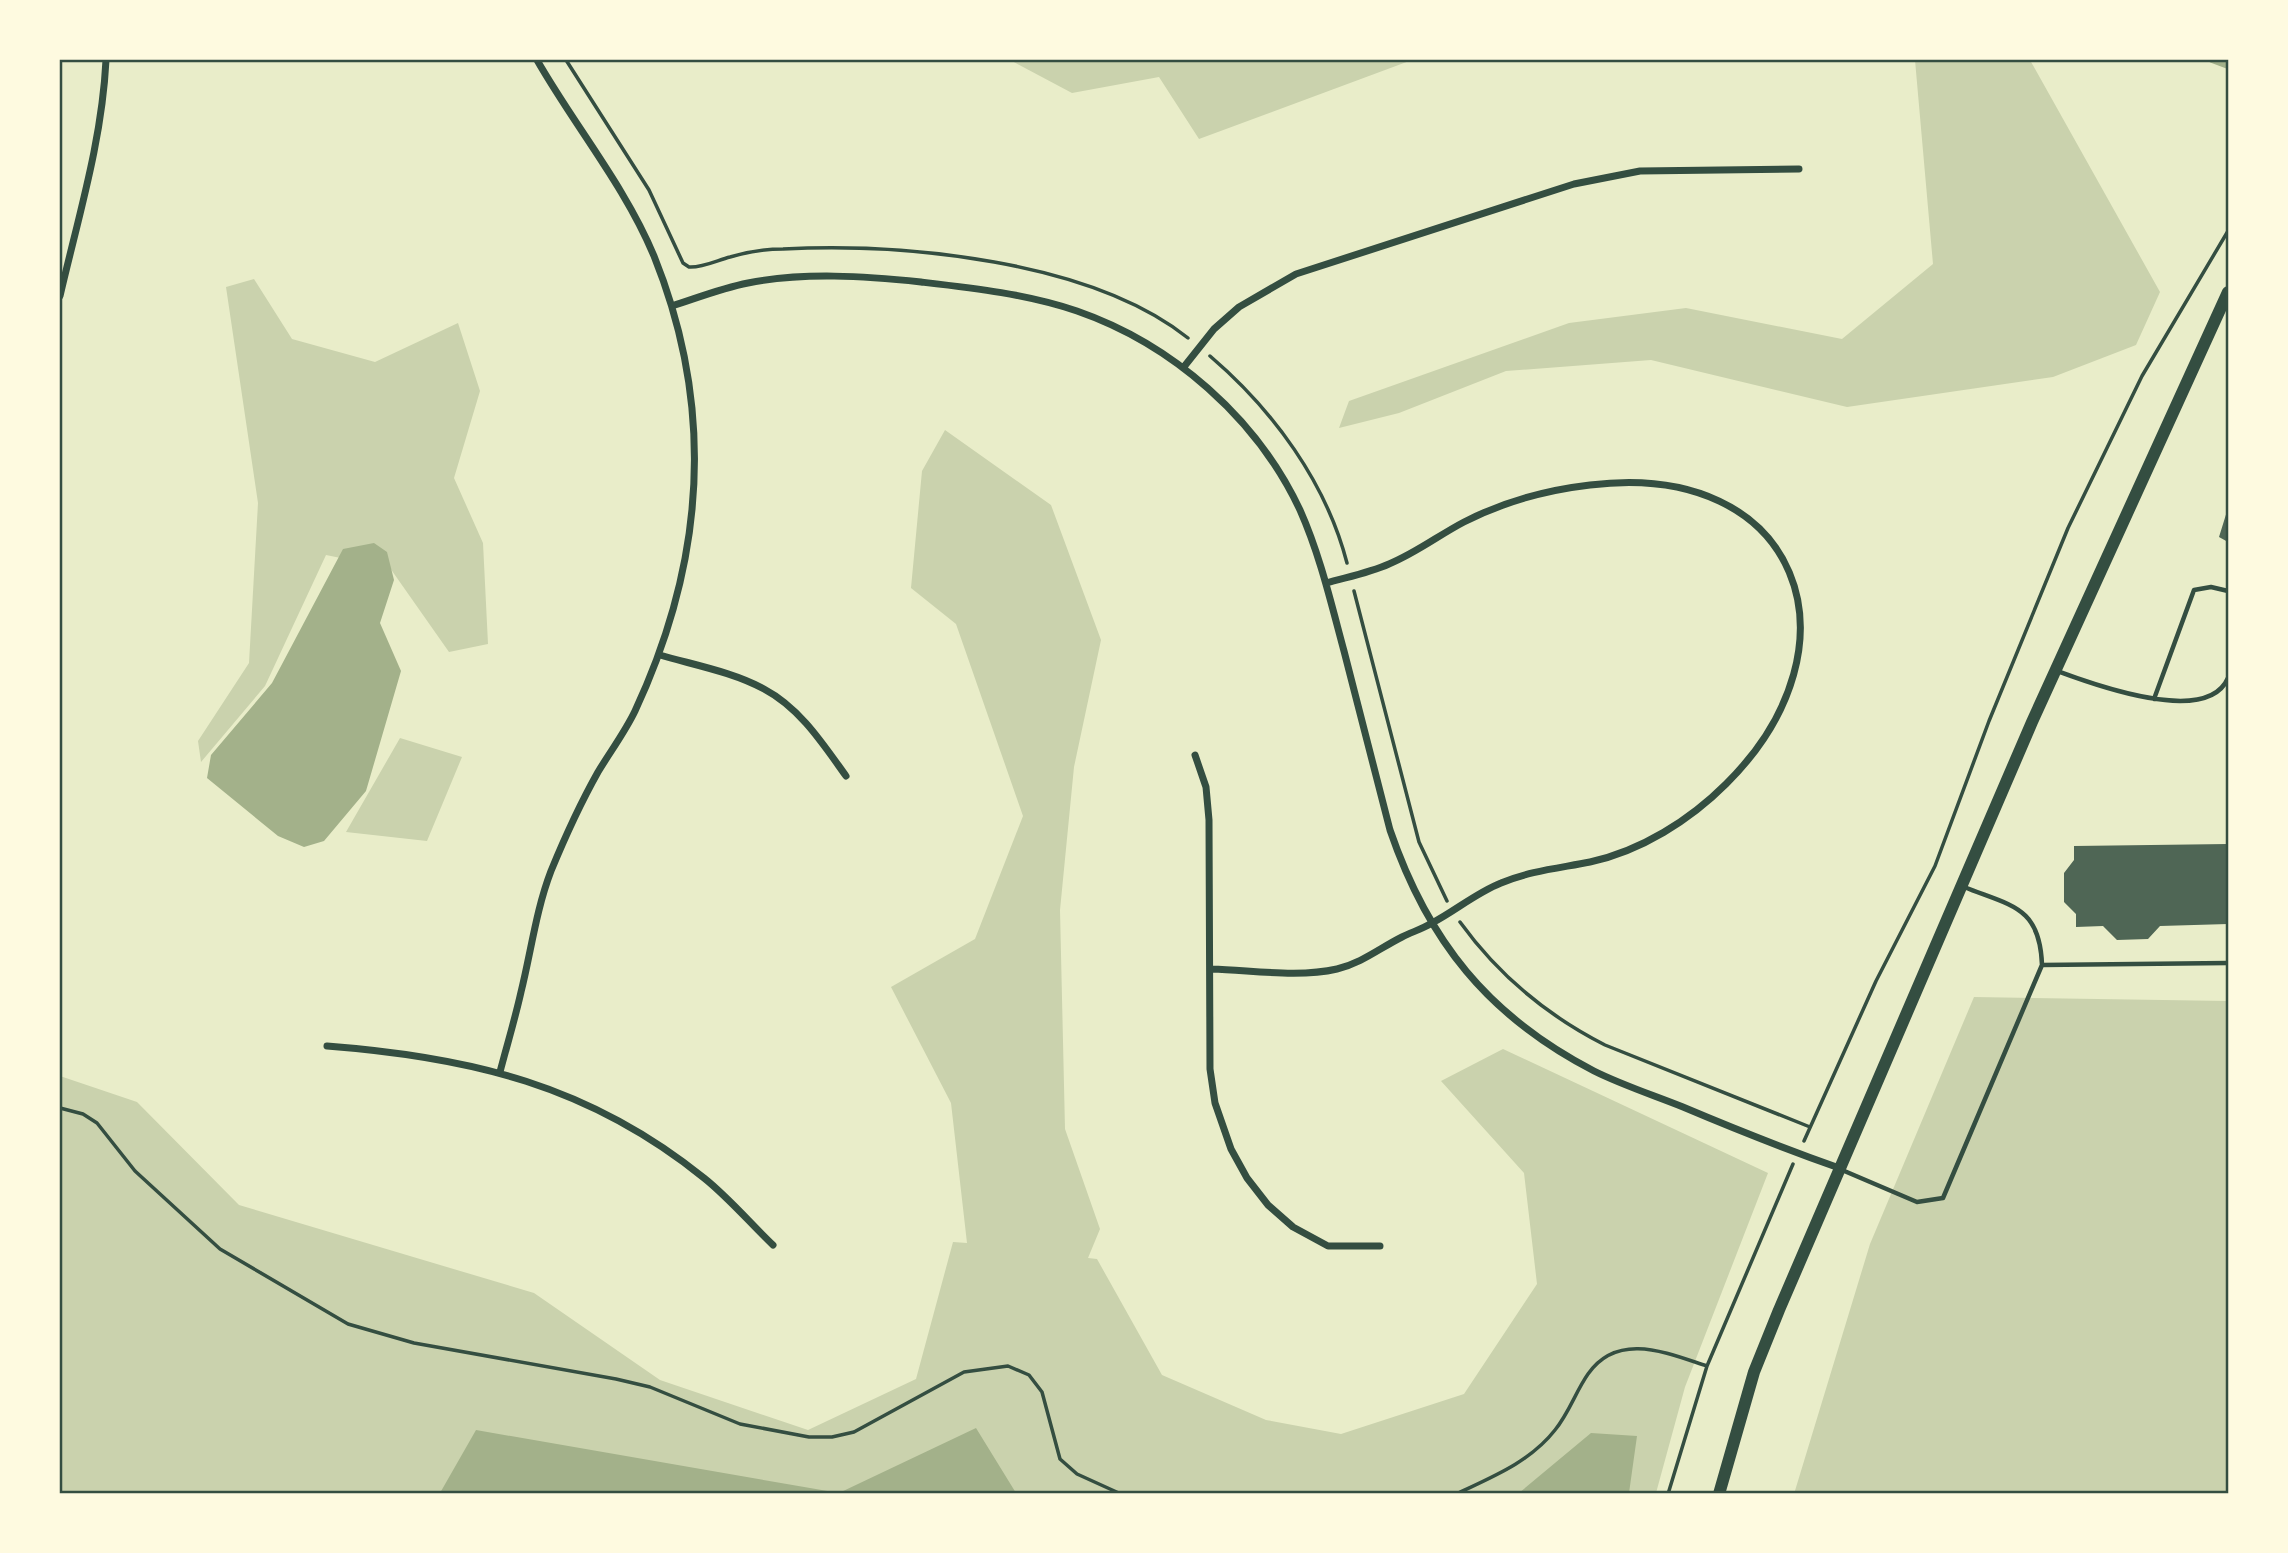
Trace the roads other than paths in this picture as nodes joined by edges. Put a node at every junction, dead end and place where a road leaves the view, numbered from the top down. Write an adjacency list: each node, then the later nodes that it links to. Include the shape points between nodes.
1 (106, 60): 5 (street, via 84,206)
2 (537, 60): 6 (street, via 630,207)
3 (1799, 169): 7 (street, via 1640,171 1574,184 1296,274 1239,307)
4 (2228, 292): 11 (main road)
5 (60, 296)
6 (672, 306): 7 (street, via 746,283 776,279 898,279 965,287 1076,311 1126,333); 10 (street, via 691,397 694,509 677,602)
7 (1183, 368): 8 (street, via 1232,412 1280,474 1299,509)
8 (1326, 583): 17 (street, via 1390,830); 17 (street, via 1392,563 1502,506 1546,492 1639,482 1688,488 1724,501 1764,532 1792,579 1801,626 1797,664 1767,733 1726,784 1695,812 1634,848 1594,861 1523,874)
9 (2228, 591): 13 (lane, via 2194,590)
10 (660, 655): 15 (street, via 765,689 812,730); 22 (street, via 633,715 575,815 550,873)
11 (2056, 670): 13 (lane, via 2136,698); 16 (main road)
12 (2228, 678): 13 (lane, via 2209,697)
13 (2154, 699)
14 (1195, 755): 20 (street, via 1206,788 1209,820)
15 (846, 776)
16 (1962, 886): 19 (lane, via 2022,911 2035,925 2042,944); 23 (main road)
17 (1431, 924): 20 (street, via 1363,961 1335,969); 23 (street, via 1499,1007 1562,1054)
18 (2228, 963): 19 (lane)
19 (2042, 965): 23 (lane, via 1943,1198 1917,1202)
20 (1212, 969): 25 (street, via 1212,1086 1231,1149 1247,1178 1268,1205 1318,1242 1341,1247)
21 (327, 1046): 22 (street, via 443,1058)
22 (500, 1072): 24 (street, via 587,1105 658,1144 705,1179)
23 (1842, 1169): 26 (main road, via 1754,1372)
24 (773, 1245)
25 (1380, 1246)
26 (1719, 1493)

